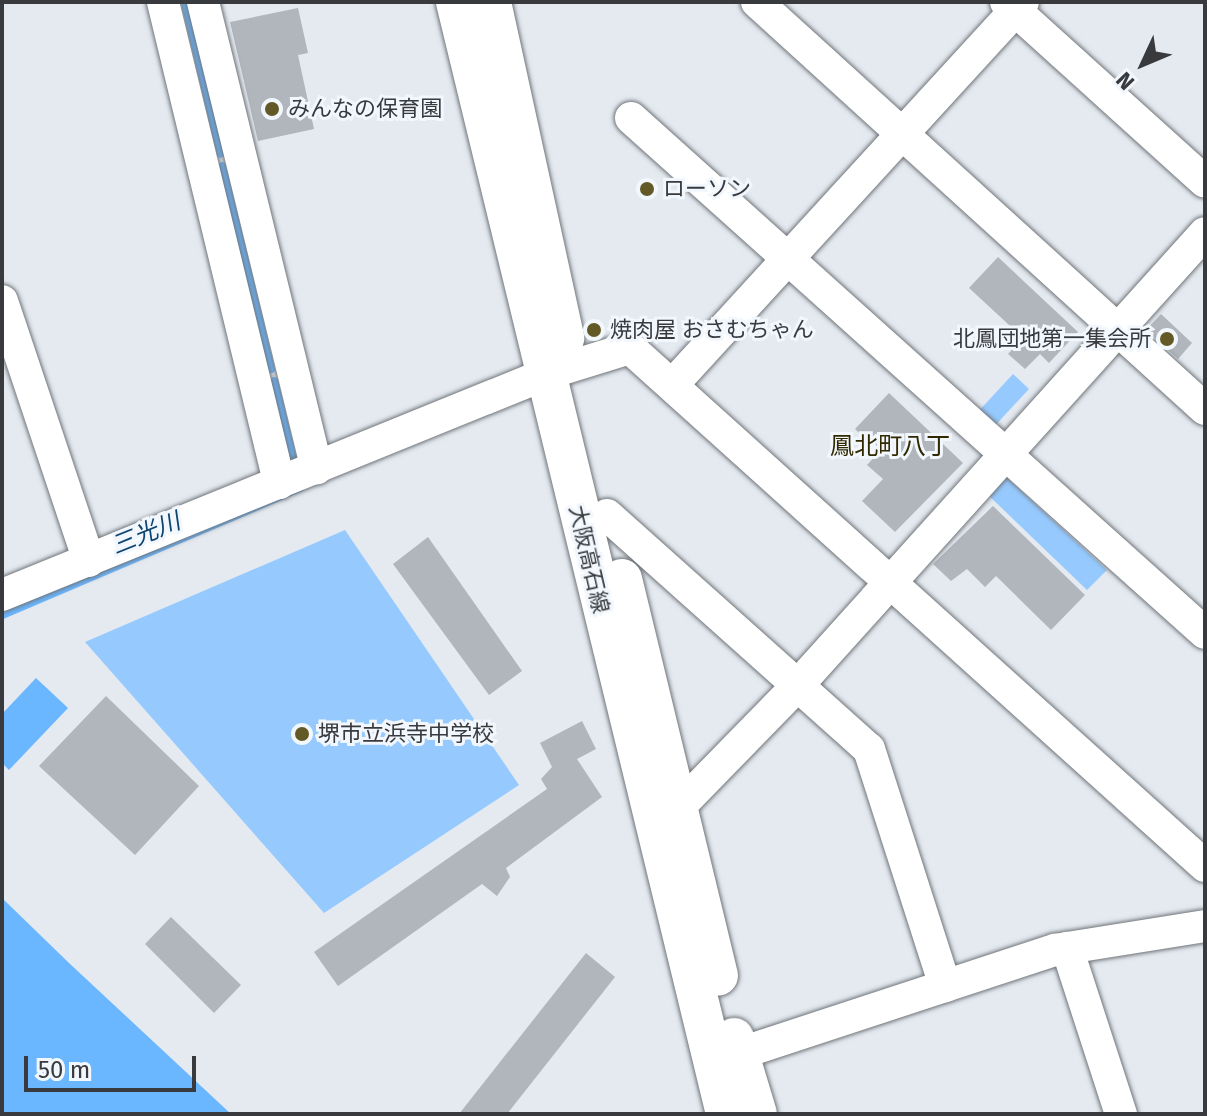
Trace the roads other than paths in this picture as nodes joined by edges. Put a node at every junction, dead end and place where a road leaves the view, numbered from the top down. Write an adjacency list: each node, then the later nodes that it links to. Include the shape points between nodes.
1 (163, 2): 9 (street)
2 (203, 2): 9 (street)
3 (456, 2): 15 (main road, 大阪高石線)
4 (491, 2): 15 (main road, 大阪高石線)
5 (757, 2): 8 (street)
6 (1015, 5): 8 (street); 10 (street)
7 (631, 118): 12 (street)
8 (900, 132): 12 (street); 14 (street)
9 (223, 160): 19 (street)
10 (1205, 182)
11 (1205, 233): 14 (street)
12 (787, 257): 16 (street); 18 (street)
13 (2, 301): 21 (street)
14 (1116, 330): 17 (street); 18 (street)
15 (558, 370): 16 (street, via 630,348); 19 (street); 20 (main road, 大阪高石線); 26 (main road, 大阪高石線)
16 (675, 382): 22 (street)
17 (1205, 409)
18 (1006, 454): 22 (street); 24 (street)
19 (296, 476): 21 (street)
20 (607, 515): 25 (street); 26 (main road, 大阪高石線)
21 (89, 561): 23 (street)
22 (891, 582): 25 (street); 27 (street)
23 (2, 595)
24 (1205, 633)
25 (798, 685): 26 (street); 30 (street, via 869,749)
26 (664, 812): 31 (main road, 大阪高石線); 32 (main road, 大阪高石線)
27 (1205, 866)
28 (1205, 926): 29 (street)
29 (1067, 948): 30 (street); 34 (street)
30 (945, 986): 31 (street)
31 (738, 1054): 33 (main road, 大阪高石線)
32 (726, 1114)
33 (757, 1114)
34 (1121, 1114)

